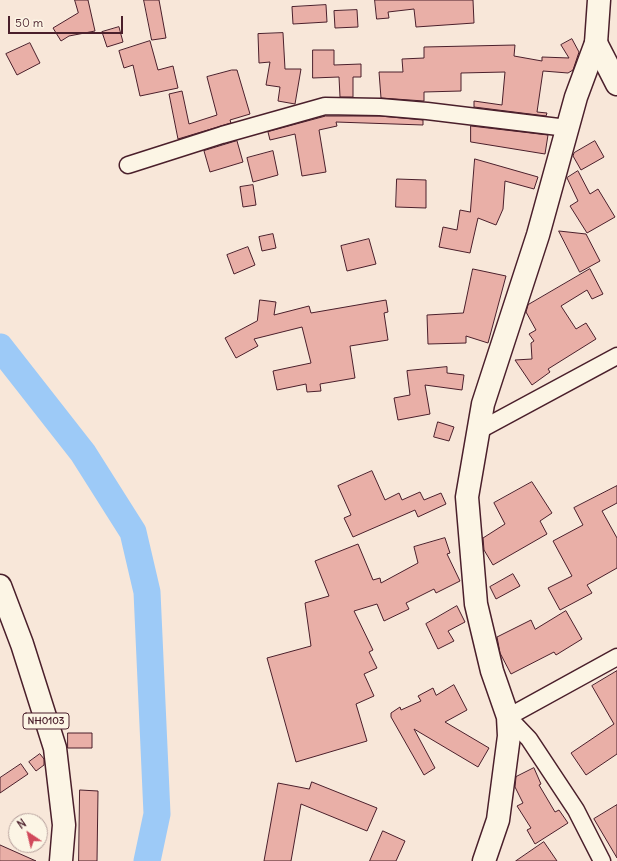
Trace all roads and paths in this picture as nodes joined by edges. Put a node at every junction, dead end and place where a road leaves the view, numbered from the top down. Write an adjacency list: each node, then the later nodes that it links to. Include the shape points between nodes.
1 (599, 0): 2 (main road)
2 (596, 43): 3 (main road); 4 (main road)
3 (617, 84)
4 (567, 128): 5 (street, via 427,111 325,106); 7 (main road, via 538,235 483,404)
5 (128, 165)
6 (617, 356): 7 (street)
7 (478, 431): 10 (main road, via 467,497 476,604 492,671)
8 (0, 586): 11 (main road, NH0103, via 22,644 55,748 64,825)
9 (617, 657): 10 (street)
10 (508, 717): 12 (main road, via 509,736 498,820); 13 (street, via 529,739 576,810)
11 (61, 861)
12 (484, 861)
13 (602, 861)

